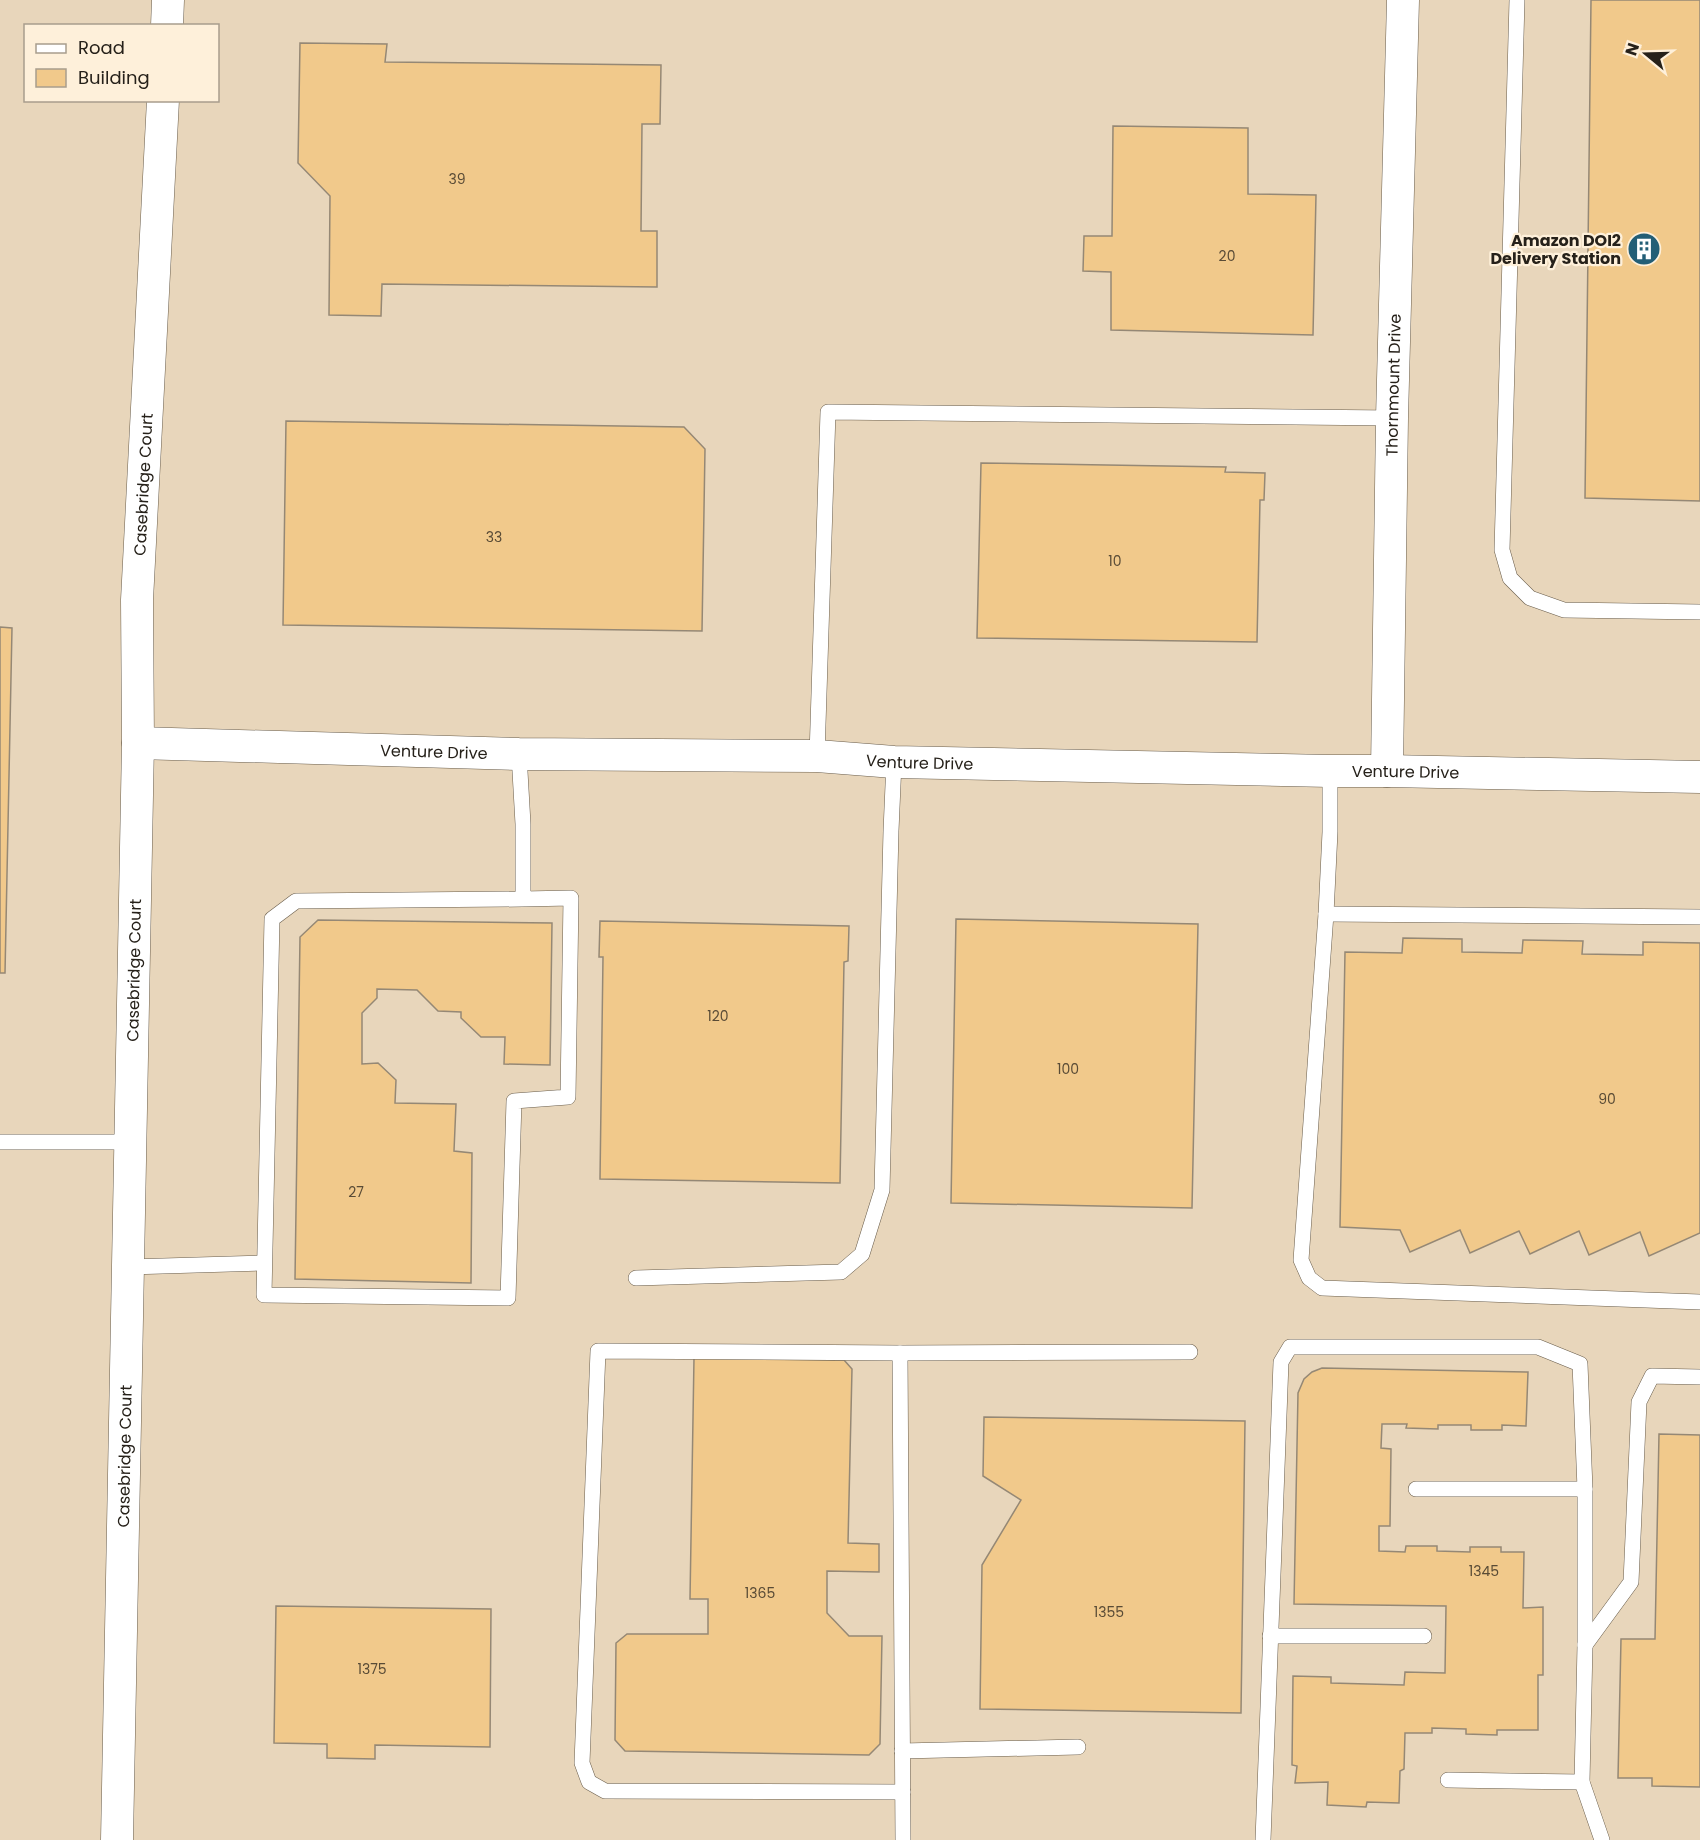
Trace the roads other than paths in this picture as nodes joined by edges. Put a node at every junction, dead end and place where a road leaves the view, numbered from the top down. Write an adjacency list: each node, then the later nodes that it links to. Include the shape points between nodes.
1 (168, 0): 4 (street)
2 (1403, 0): 6 (street, Thornmount Drive)
3 (1517, 0): 7 (lane, via 1502,550 1509,578 1530,598 1564,610)
4 (167, 24)
5 (163, 102): 8 (street, Casebridge Court, via 137,600)
6 (1392, 418): 10 (lane, via 828,412); 13 (street, Thornmount Drive)
7 (1700, 612)
8 (138, 744): 9 (street, Venture Drive); 19 (street, Casebridge Court)
9 (519, 754): 10 (street, Venture Drive); 15 (lane, via 524,824)
10 (817, 756): 11 (street, Venture Drive)
11 (894, 762): 12 (street, Venture Drive); 22 (lane, via 882,1190 862,1254 841,1272)
12 (1330, 771): 13 (street, Venture Drive); 16 (lane)
13 (1387, 771): 14 (street, Venture Drive)
14 (1700, 777)
15 (523, 899): 20 (lane, via 296,901 272,919); 20 (lane, via 571,898 568,1098 514,1101 508,1298 264,1295)
16 (1326, 914): 17 (lane); 23 (lane, via 1301,1260 1309,1278 1322,1288)
17 (1700, 917)
18 (0, 1142): 19 (lane)
19 (132, 1142): 21 (street, Casebridge Court)
20 (264, 1263): 21 (lane)
21 (129, 1267): 37 (street, Casebridge Court)
22 (636, 1278)
23 (1700, 1302)
24 (1190, 1352): 25 (lane)
25 (900, 1353): 33 (lane); 36 (lane, via 598,1351 582,1762 589,1782 605,1791)
26 (1700, 1377): 31 (lane, via 1652,1376 1639,1402 1631,1582)
27 (1416, 1489): 28 (lane)
28 (1585, 1489): 29 (lane, via 1580,1364 1538,1347 1290,1347 1281,1362); 31 (lane)
29 (1270, 1636): 30 (lane); 39 (lane)
30 (1424, 1636)
31 (1586, 1645): 35 (lane)
32 (1078, 1746): 33 (lane)
33 (902, 1751): 36 (lane)
34 (1448, 1780): 35 (lane)
35 (1582, 1782): 40 (lane)
36 (903, 1792): 38 (lane)
37 (117, 1840)
38 (903, 1840)
39 (1263, 1840)
40 (1602, 1840)

